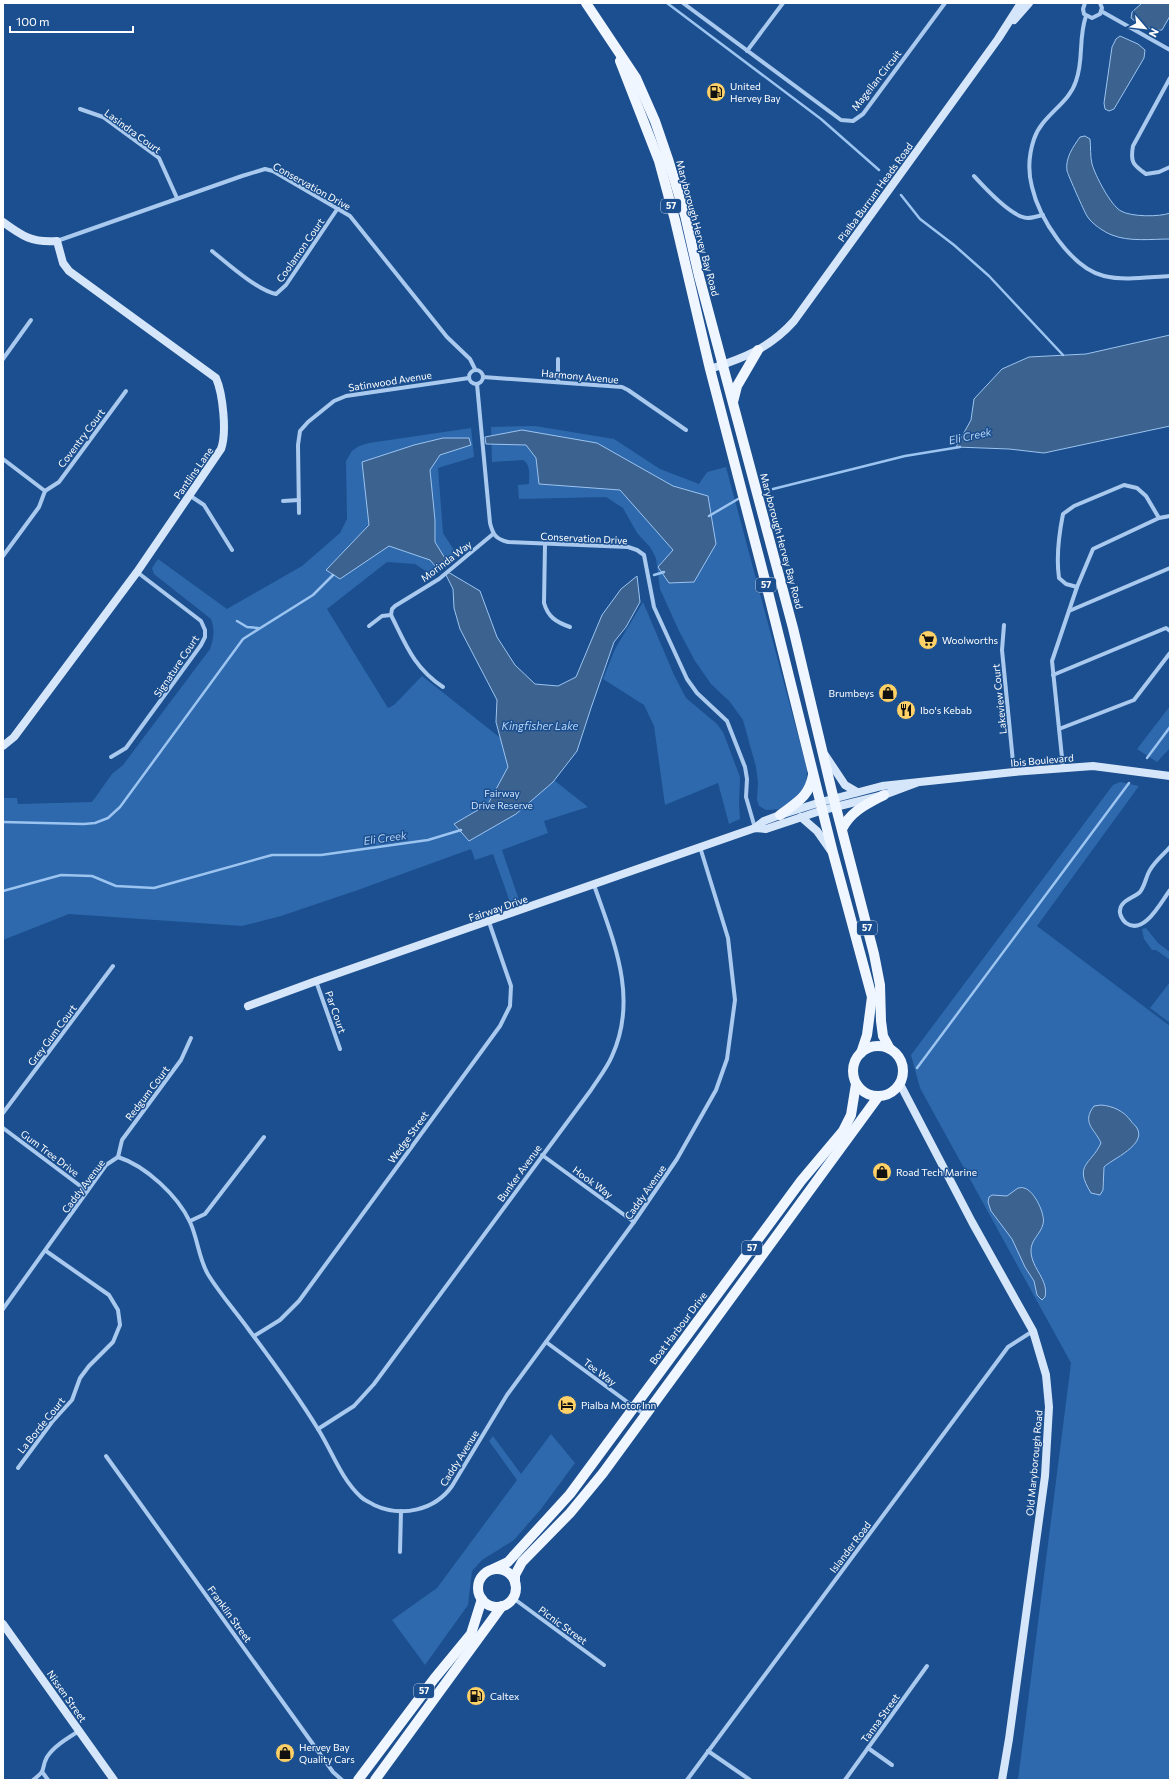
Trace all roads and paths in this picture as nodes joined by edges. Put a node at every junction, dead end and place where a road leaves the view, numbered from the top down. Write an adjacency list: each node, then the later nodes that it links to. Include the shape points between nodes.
1 (586, 3): 12 (main road, Maryborough Hervey Bay Road / 57)
2 (683, 3): 14 (street, Magellan Circuit)
3 (783, 3): 14 (street)
4 (945, 3): 14 (street, Magellan Circuit, via 863,114 853,121 841,120)
5 (1020, 3): 11 (street, Pialba Burrum Heads Road)
6 (1030, 3): 11 (street)
7 (1085, 3): 10 (street, via 1083,9)
8 (1100, 3): 9 (street)
9 (1101, 11): 10 (street, via 1095,18); 13 (street)
10 (1086, 16): 21 (street, via 1081,29 1080,65 1076,82 1068,96 1042,123 1030,152 1032,187)
11 (998, 39): 27 (street, Pialba Burrum Heads Road, via 794,321 781,335)
12 (615, 49): 30 (main road, Maryborough Hervey Bay Road / 57, via 636,78 668,159 685,215); 32 (main road, Maryborough Hervey Bay Road / 57, via 659,161)
13 (1170, 50)
14 (748, 51)
15 (1170, 78): 17 (street, via 1133,146 1131,158 1135,167 1146,174)
16 (80, 109): 19 (street, Lasindra Court, via 103,117 159,158)
17 (1170, 168)
18 (974, 176): 21 (street, via 992,196 1019,216 1027,218)
19 (177, 198): 20 (street, Conservation Drive, via 264,169 274,171); 23 (street, Conservation Drive)
20 (338, 208): 24 (street, Coolamon Court, via 286,285 276,294 259,287); 31 (street, Conservation Drive, via 350,216 368,237 443,333 470,359)
21 (1043, 215): 25 (street, via 1060,242 1075,260 1088,269 1103,276)
22 (3, 222): 23 (street, via 28,239)
23 (57, 242): 42 (street, Pantlins Lane, via 63,263 69,271 216,378 220,386 224,443)
24 (212, 251)
25 (1170, 276)
26 (31, 320): 28 (street)
27 (758, 350): 30 (street, Pialba Burrum Heads Road); 38 (main road, via 737,386)
28 (3, 359)
29 (558, 359): 35 (street)
30 (722, 365): 32 (street, Pialba Burrum Heads Road); 38 (main road, Maryborough Hervey Bay Road / 57)
31 (475, 369): 33 (street, via 481,371); 34 (street)
32 (710, 369): 70 (main road, Maryborough Hervey Bay Road / 57)
33 (483, 377): 35 (street, Harmony Avenue); 36 (street)
34 (469, 378): 36 (street); 43 (street, Satinwood Avenue, via 346,396 334,401 300,431)
35 (558, 382): 39 (street, Harmony Avenue, via 622,387)
36 (477, 384): 48 (street)
37 (126, 391): 41 (street, Coventry Court, via 59,482)
38 (733, 403): 66 (main road, Maryborough Hervey Bay Road / 57)
39 (686, 430)
40 (3, 460): 41 (street)
41 (45, 492): 51 (street, via 39,508)
42 (189, 495): 50 (street, via 204,505); 53 (street, Pantlins Lane)
43 (299, 500): 44 (street); 45 (street, Satinwood Avenue)
44 (283, 501)
45 (299, 513)
46 (1170, 516): 47 (street)
47 (1159, 518): 54 (street, via 1093,549); 54 (street, via 1146,496 1137,488 1124,485 1074,506 1063,514 1058,578)
48 (493, 534): 49 (street, Conservation Drive, via 508,542); 56 (street, Morinda Way, via 439,579 395,606)
49 (545, 544): 59 (street, via 546,611 550,617); 79 (street, Conservation Drive, via 628,547 644,555 654,607 686,679 727,721 745,767 746,797)
50 (232, 550)
51 (3, 556)
52 (1170, 568): 55 (street)
53 (137, 572): 65 (street, Pantlins Lane, via 14,737); 67 (street, Signature Court, via 201,621 205,637 191,661 130,743)
54 (1076, 588): 55 (street)
55 (1069, 611): 62 (street, via 1052,661)
56 (391, 615): 58 (street, Morinda Way, via 382,616); 63 (street, via 414,661 425,674)
57 (1004, 625): 69 (street, Lakeview Court, via 1002,650)
58 (369, 626)
59 (570, 627)
60 (1170, 631): 62 (street, via 1166,628)
61 (1170, 653): 64 (street, via 1134,700)
62 (1053, 675): 64 (street)
63 (443, 688)
64 (1059, 729): 68 (street)
65 (3, 746)
66 (823, 753): 73 (street, via 845,785); 75 (main road, Maryborough Hervey Bay Road / 57)
67 (111, 757)
68 (1063, 768): 69 (street, Ibis Boulevard); 71 (street, Ibis Boulevard, via 1093,766)
69 (1014, 772): 72 (street, Ibis Boulevard)
70 (814, 773): 76 (main road, Maryborough Hervey Bay Road / 57); 77 (main road, via 806,794)
71 (1170, 776)
72 (916, 783): 73 (street, Ibis Boulevard, via 882,786); 74 (street, Ibis Boulevard)
73 (857, 792): 75 (street, Ibis Boulevard)
74 (884, 795): 75 (street, Ibis Boulevard); 80 (main road, via 852,814)
75 (835, 803): 76 (street, Fairway Drive); 80 (main road, Maryborough Hervey Bay Road / 57)
76 (822, 806): 77 (street, Fairway Drive); 78 (street, Fairway Drive); 83 (main road, Maryborough Hervey Bay Road / 57)
77 (780, 815): 79 (street, Fairway Drive, via 764,821)
78 (801, 816): 79 (street, Fairway Drive, via 766,829); 83 (street, via 817,831)
79 (755, 828): 81 (street, Fairway Drive)
80 (842, 829): 92 (main road, Maryborough Hervey Bay Road / 57, via 879,978 883,1036)
81 (700, 847): 84 (street, Fairway Drive); 104 (street, Caddy Avenue, via 728,938 735,1000 727,1059 716,1090 677,1159)
82 (1170, 847): 85 (street, via 1150,869 1140,892 1122,904 1120,910 1125,923 1134,926 1148,920)
83 (833, 853): 93 (main road, Maryborough Hervey Bay Road / 57, via 872,997 867,1035)
84 (594, 885): 86 (street, Fairway Drive); 100 (street, Bunker Avenue, via 616,950 624,986 621,1025 612,1056 596,1083)
85 (1170, 890)
86 (489, 922): 88 (street, Fairway Drive); 108 (street, Wedge Street, via 510,986 510,1006 500,1026 299,1301 280,1320)
87 (113, 966): 97 (street, Grey Gum Court)
88 (316, 981): 89 (street, Fairway Drive); 91 (street, Par Court)
89 (248, 1006)
90 (191, 1038): 101 (street, Redgum Court, via 181,1060 122,1140)
91 (340, 1049)
92 (890, 1049): 93 (main road, via 876,1046); 95 (main road, 57, via 899,1058 903,1070)
93 (861, 1053): 94 (main road, 57, via 855,1062 853,1075)
94 (856, 1084): 96 (main road, via 866,1094); 110 (main road, Boat Harbour Drive / 57, via 851,1115 843,1131 801,1181)
95 (900, 1084): 96 (main road, 57, via 892,1092); 107 (street, Old Maryborough Road, via 972,1222)
96 (878, 1097): 111 (main road, 57)
97 (3, 1113)
98 (3, 1128): 102 (street, Gum Tree Drive)
99 (264, 1137): 103 (street, via 205,1214)
100 (542, 1155): 104 (street, Hook Way); 112 (street, Bunker Avenue, via 374,1384 354,1406)
101 (118, 1157): 102 (street, Caddy Avenue, via 106,1165); 103 (street, Caddy Avenue, via 132,1161 169,1191)
102 (87, 1191): 105 (street, Caddy Avenue)
103 (190, 1221): 108 (street, Caddy Avenue, via 208,1275)
104 (634, 1222): 109 (street, Caddy Avenue)
105 (46, 1251): 106 (street, Caddy Avenue); 114 (street, La Borde Court, via 109,1295 118,1310 120,1326 113,1342 80,1378 72,1400)
106 (3, 1309)
107 (1033, 1331): 127 (street, Islander Road, via 1008,1347); 141 (street, Old Maryborough Road, via 1046,1376 1049,1407 1045,1476)
108 (254, 1336): 112 (street, Caddy Avenue)
109 (546, 1342): 110 (street, Tee Way); 115 (street, Caddy Avenue, via 508,1395 446,1494 431,1505)
110 (634, 1408): 111 (street, Tee Way); 117 (main road, Boat Harbour Drive / 57, via 570,1494 537,1532 508,1562)
111 (645, 1415): 118 (main road, 57, via 570,1513 522,1562 515,1575)
112 (318, 1429): 115 (street, Caddy Avenue, via 351,1487 363,1499 382,1508)
113 (106, 1456): 134 (street, Franklin Street, via 333,1772)
114 (18, 1468)
115 (401, 1511): 116 (street)
116 (400, 1552)
117 (493, 1570): 118 (main road, via 506,1571); 120 (main road, 57, via 486,1573 479,1583)
118 (515, 1582): 119 (main road, 57, via 516,1591)
119 (513, 1598): 121 (main road, 57); 123 (street, Picnic Street)
120 (482, 1599): 121 (main road, via 490,1605); 135 (main road, 57, via 471,1634 434,1678)
121 (502, 1606): 128 (main road, 57)
122 (3, 1624): 125 (street, Nissen Street)
123 (604, 1665)
124 (927, 1666): 126 (street, Tanna Street)
125 (79, 1731): 130 (street, via 47,1757); 133 (street, Nissen Street)
126 (868, 1748): 129 (street); 140 (street, Tanna Street)
127 (708, 1751): 138 (street, Islander Road); 139 (street)
128 (390, 1761): 136 (main road); 137 (main road, 57)
129 (892, 1765)
130 (43, 1773): 131 (street); 132 (street)
131 (33, 1780)
132 (48, 1780)
133 (114, 1780)
134 (342, 1780)
135 (358, 1780)
136 (369, 1780)
137 (375, 1780)
138 (687, 1780)
139 (750, 1780)
140 (845, 1780)
141 (1002, 1780)

